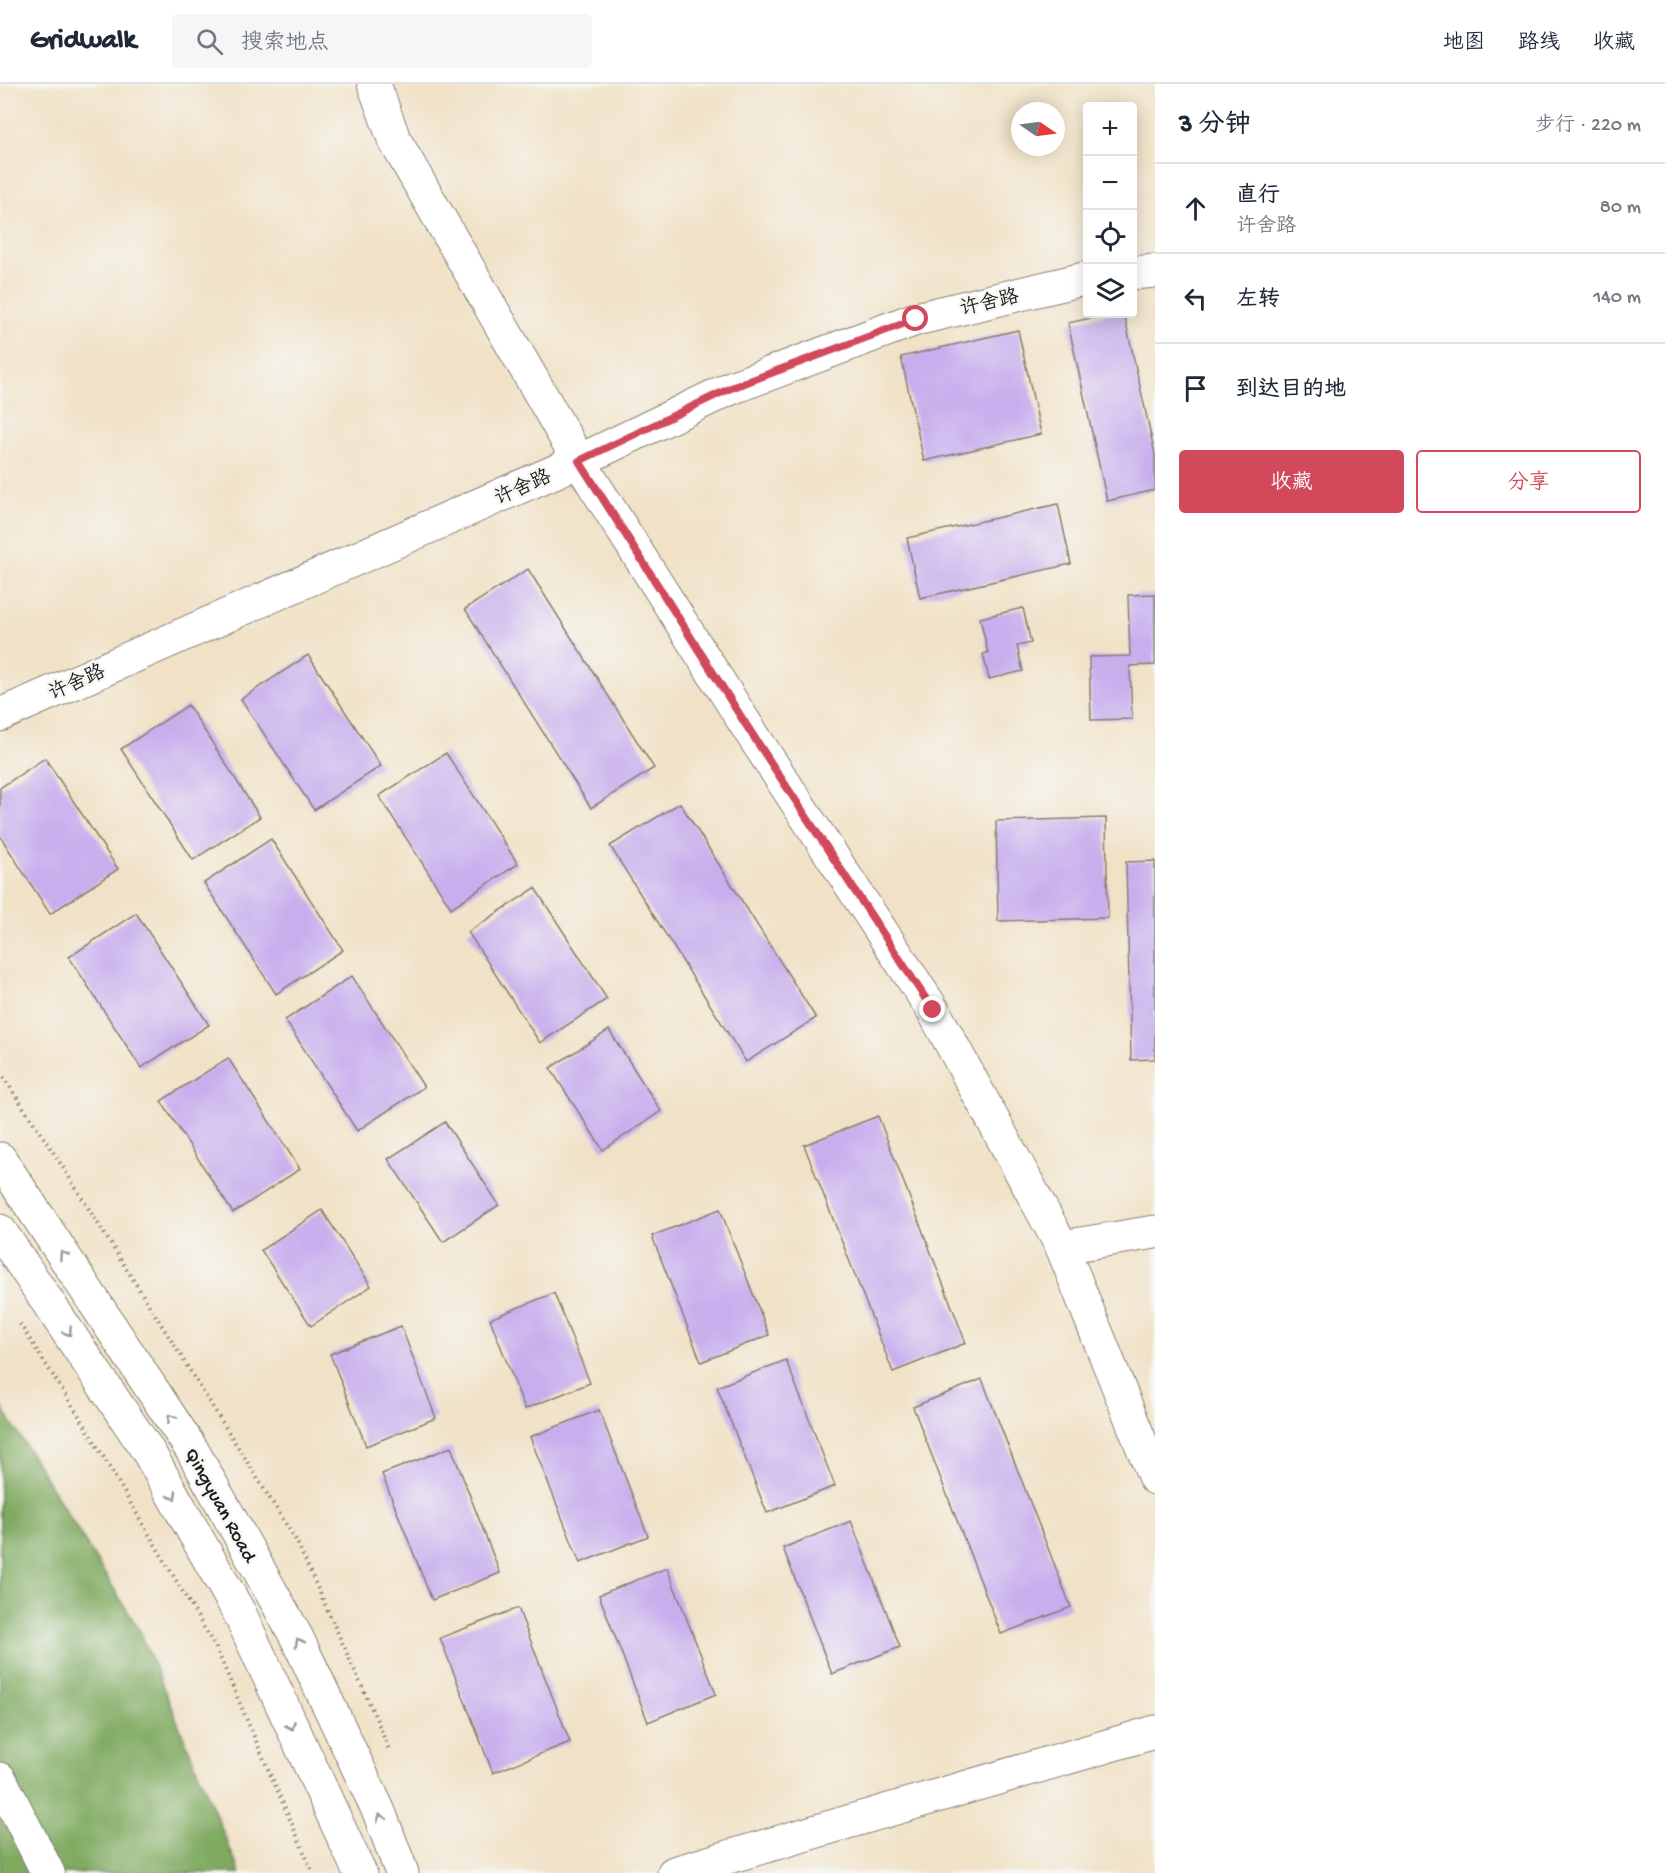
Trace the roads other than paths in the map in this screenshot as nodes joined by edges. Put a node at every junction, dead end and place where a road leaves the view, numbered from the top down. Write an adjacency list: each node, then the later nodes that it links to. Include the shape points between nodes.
1 (374, 84): 5 (street, via 394,139)
2 (1155, 272): 3 (street)
3 (1137, 273)
4 (1083, 279): 5 (street, 许舍路, via 916,319 731,388)
5 (579, 461): 6 (street, 许舍路); 10 (street, via 933,1010)
6 (0, 715)
7 (0, 1160): 16 (street, Qingyuan Road, one-way to 7, via 379,1812 297,1638 192,1450)
8 (0, 1232): 15 (street, Qingyuan Road, one-way to 15, via 148,1451 234,1604)
9 (1155, 1232): 10 (street)
10 (1062, 1246): 11 (street)
11 (1155, 1478)
12 (1155, 1732): 17 (street)
13 (0, 1779): 14 (street)
14 (48, 1873)
15 (360, 1873)
16 (402, 1873)
17 (674, 1873)

